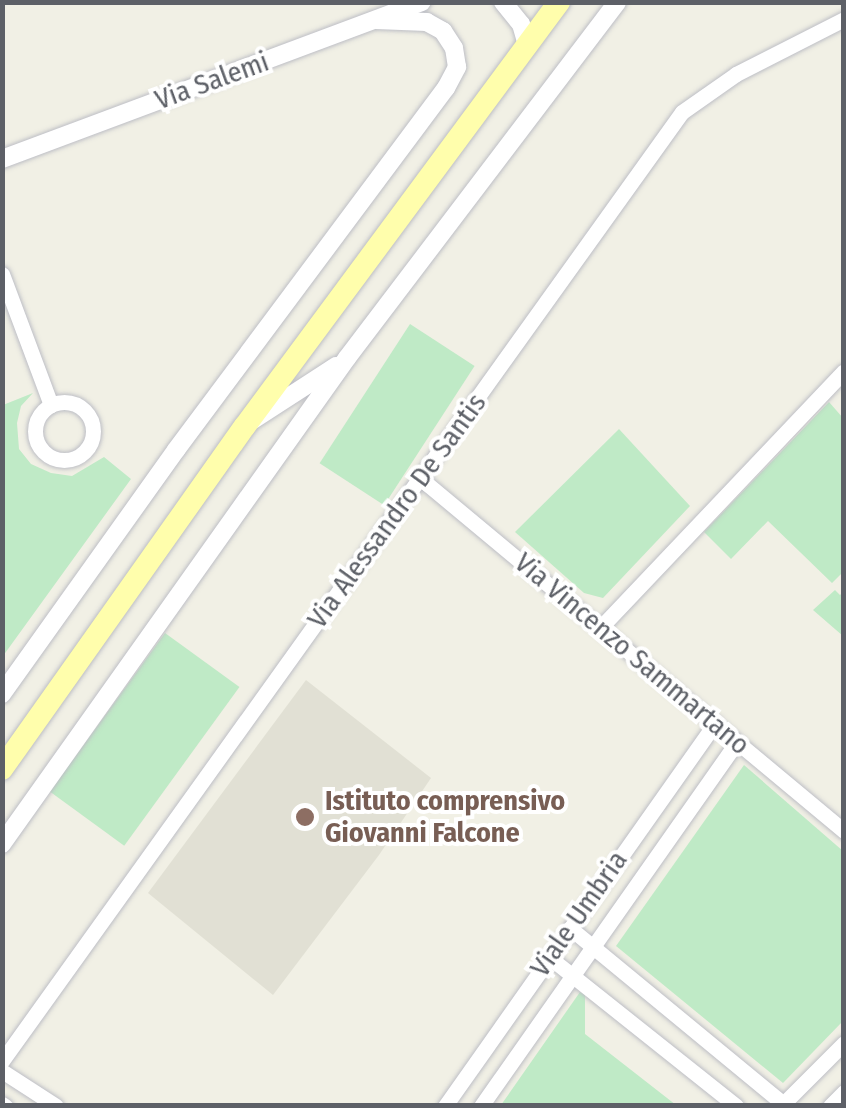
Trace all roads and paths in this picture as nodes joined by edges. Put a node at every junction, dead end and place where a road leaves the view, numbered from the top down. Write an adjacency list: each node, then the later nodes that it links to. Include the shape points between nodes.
1 (422, 2): 6 (street, Via Salemi)
2 (503, 2): 7 (street, via 522,24)
3 (559, 2): 7 (main road)
4 (617, 2): 10 (street)
5 (844, 19): 14 (street, Via Alessandro De Santis, via 736,74 682,112)
6 (376, 20): 8 (street, Via Salemi); 16 (street, via 427,22 443,31 457,67 446,88)
7 (527, 45): 13 (main road)
8 (2, 159)
9 (2, 274): 12 (street)
10 (347, 358): 13 (street); 21 (street)
11 (844, 371): 15 (street)
12 (51, 405)
13 (245, 426): 19 (main road)
14 (420, 478): 15 (street, Via Vincenzo Sammartano); 27 (street, Via Alessandro De Santis)
15 (600, 628): 17 (street, Via Vincenzo Sammartano)
16 (2, 694)
17 (714, 723): 18 (street, Via Vincenzo Sammartano); 22 (street, Viale Umbria)
18 (737, 742): 20 (street, Via Vincenzo Sammartano); 23 (street, Viale Umbria)
19 (2, 769)
20 (844, 831)
21 (2, 844)
22 (570, 928): 23 (street); 24 (street, Viale Umbria)
23 (594, 947): 25 (street, Viale Umbria); 30 (street)
24 (550, 956): 25 (street); 32 (street, Viale Umbria)
25 (573, 976): 33 (street, Viale Umbria); 34 (street)
26 (844, 1043): 30 (street)
27 (2, 1061)
28 (2, 1071): 31 (street)
29 (844, 1092): 35 (street)
30 (784, 1105)
31 (56, 1106)
32 (444, 1106)
33 (482, 1106)
34 (736, 1106)
35 (830, 1106)

